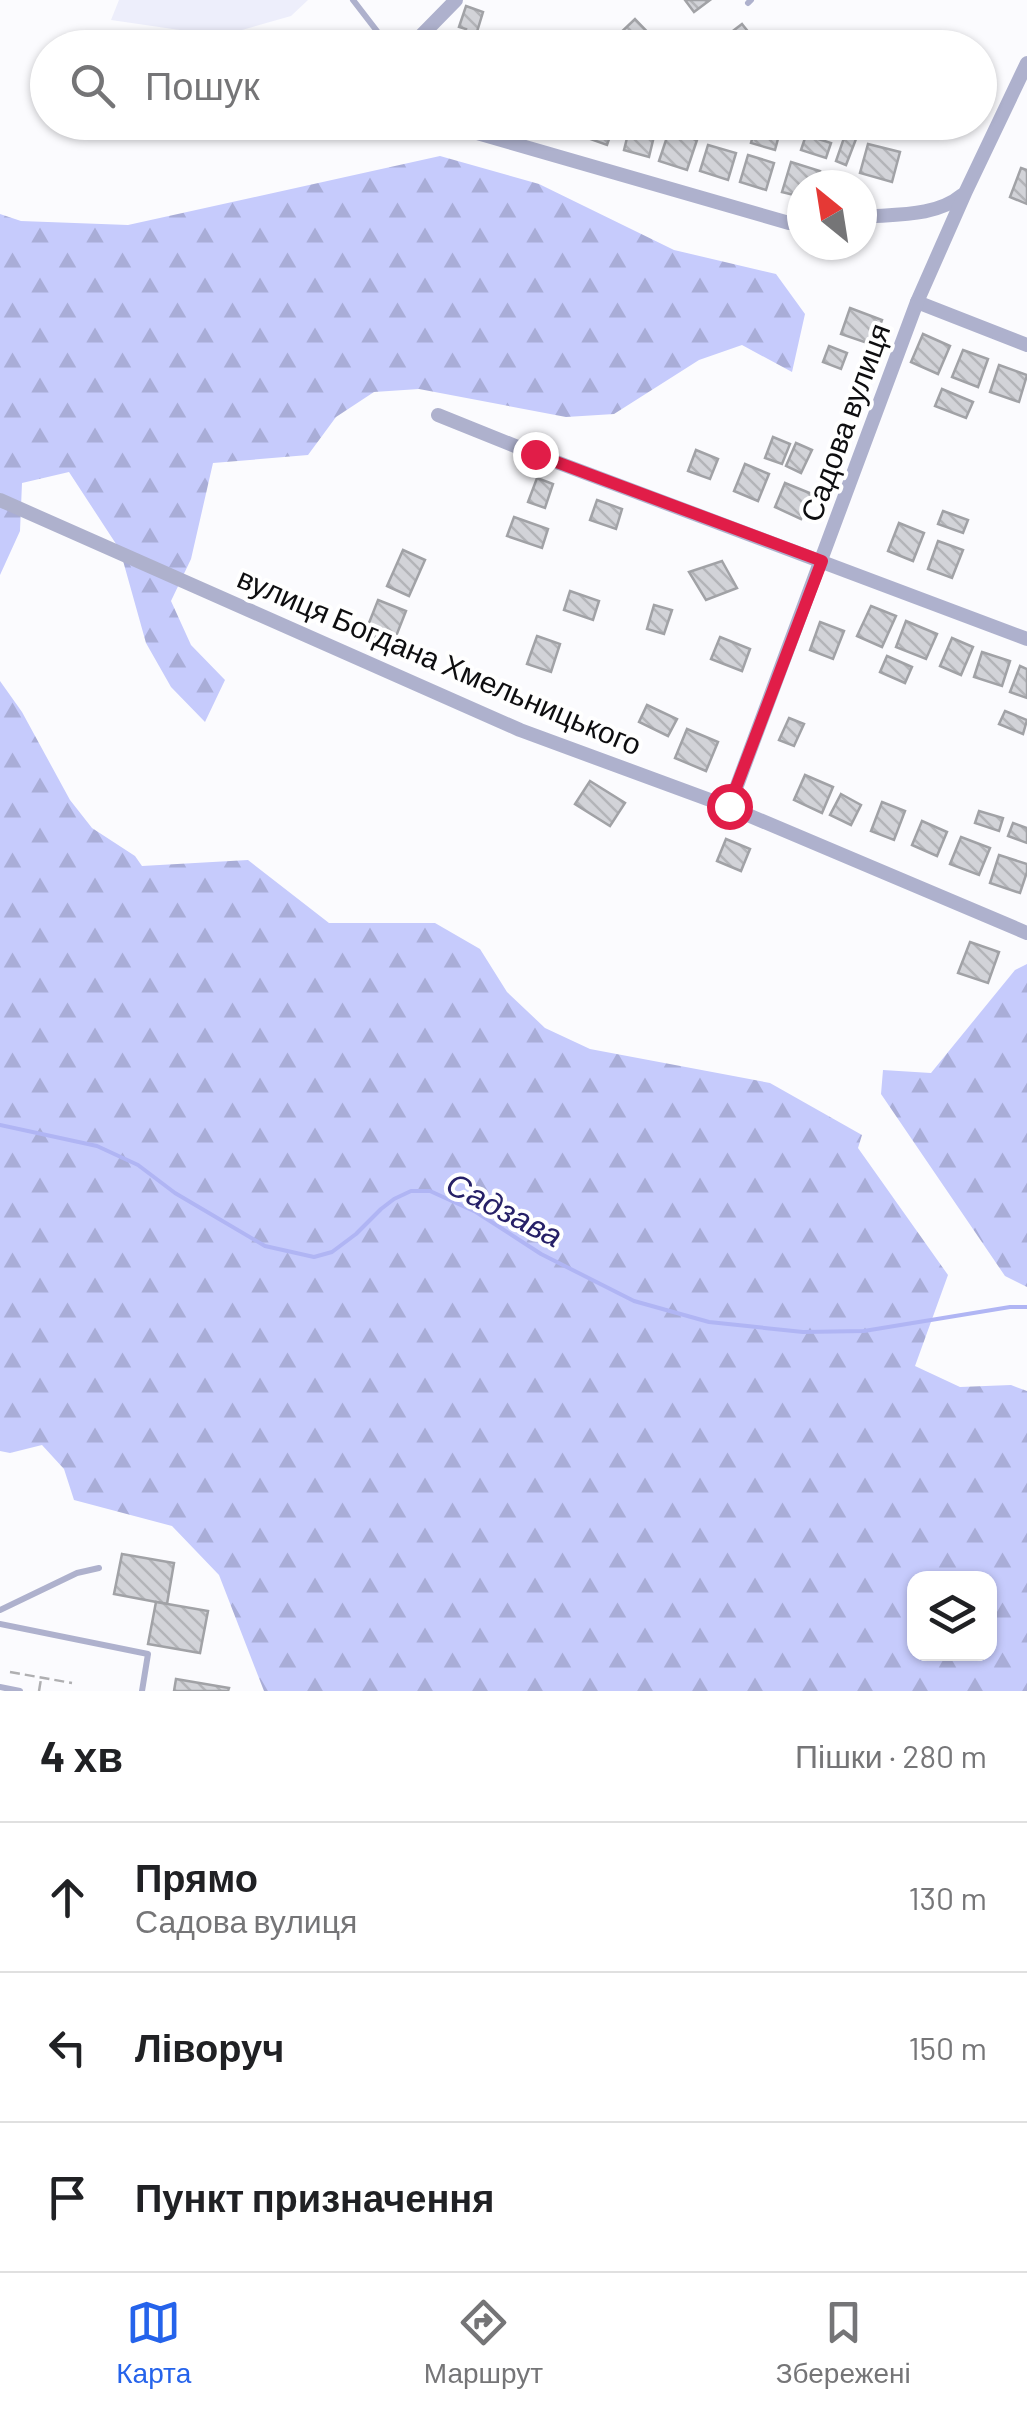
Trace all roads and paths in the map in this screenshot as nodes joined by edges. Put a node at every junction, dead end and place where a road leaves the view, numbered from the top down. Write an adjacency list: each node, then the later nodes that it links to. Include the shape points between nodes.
1 (353, 0): 3 (lane)
2 (456, 0): 4 (street)
3 (376, 30)
4 (427, 30)
5 (1027, 62): 6 (street, Садова вулиця)
6 (997, 126)
7 (502, 140): 11 (street)
8 (990, 140): 9 (street, Садова вулиця)
9 (966, 192): 10 (street, via 925,211); 12 (street, Садова вулиця)
10 (877, 216)
11 (787, 222)
12 (918, 302): 13 (street); 16 (street, Садова вулиця)
13 (1027, 345)
14 (438, 415): 16 (street)
15 (0, 500): 18 (street, вулиця Богдана Хмельницького, via 520,730)
16 (822, 561): 17 (street); 18 (street, Садова вулиця)
17 (1027, 639)
18 (729, 806): 19 (street, вулиця Богдана Хмельницького)
19 (1027, 933)
20 (99, 1568): 21 (lane)
21 (0, 1610)
22 (0, 1624): 29 (lane, via 148,1654)
23 (10, 1672): 24 (path)
24 (42, 1678): 25 (path); 28 (path)
25 (72, 1683)
26 (0, 1687): 27 (lane)
27 (20, 1691)
28 (39, 1691)
29 (142, 1691)

